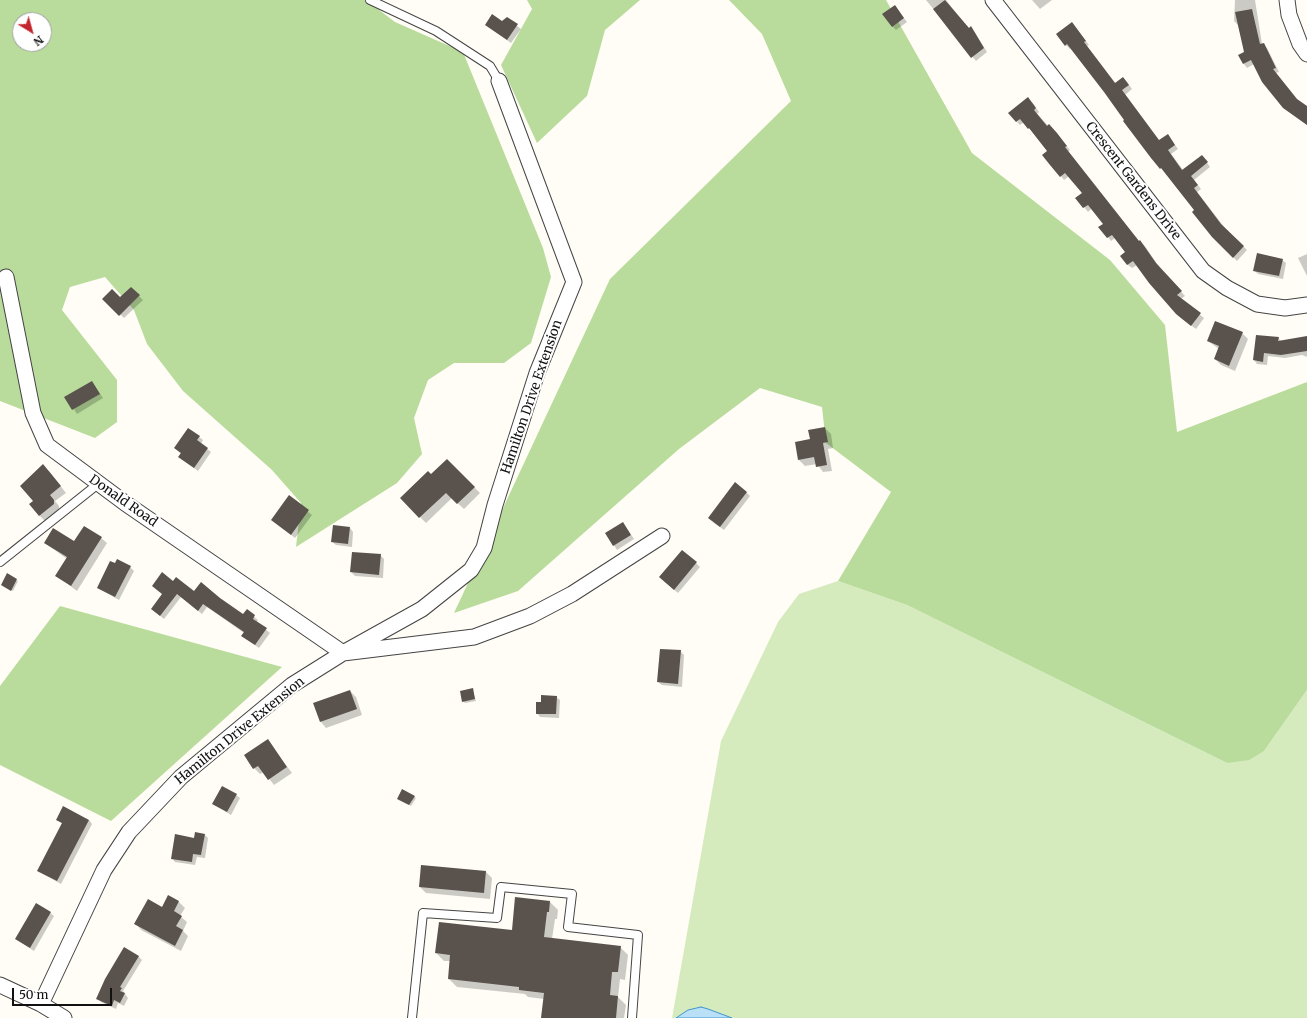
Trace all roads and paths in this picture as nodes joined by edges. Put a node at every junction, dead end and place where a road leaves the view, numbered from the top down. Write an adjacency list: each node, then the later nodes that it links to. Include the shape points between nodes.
1 (370, 0): 5 (lane, via 436,31 490,66)
2 (993, 0): 7 (street, Crescent Gardens Drive, via 1203,271 1256,304 1286,308)
3 (1287, 0): 4 (street, via 1289,15 1300,44)
4 (1307, 54)
5 (499, 81): 11 (street, Hamilton Drive Extension, via 574,282 538,373 499,492 484,548 471,570 422,609)
6 (6, 277): 8 (street, Donald Road, via 33,413 47,445)
7 (1307, 305)
8 (98, 484): 10 (lane); 11 (street, Donald Road)
9 (662, 536): 11 (street, Hamilton Drive Extension, via 572,594 530,616 474,637)
10 (0, 562)
11 (343, 653): 13 (street, Hamilton Drive Extension, via 292,685 181,777 129,832 104,870)
12 (0, 985): 13 (street)
13 (41, 1004): 14 (street)
14 (64, 1018)
15 (412, 1018): 16 (lane, via 423,913 497,918 501,887 572,894 568,927 638,935)
16 (632, 1018)

